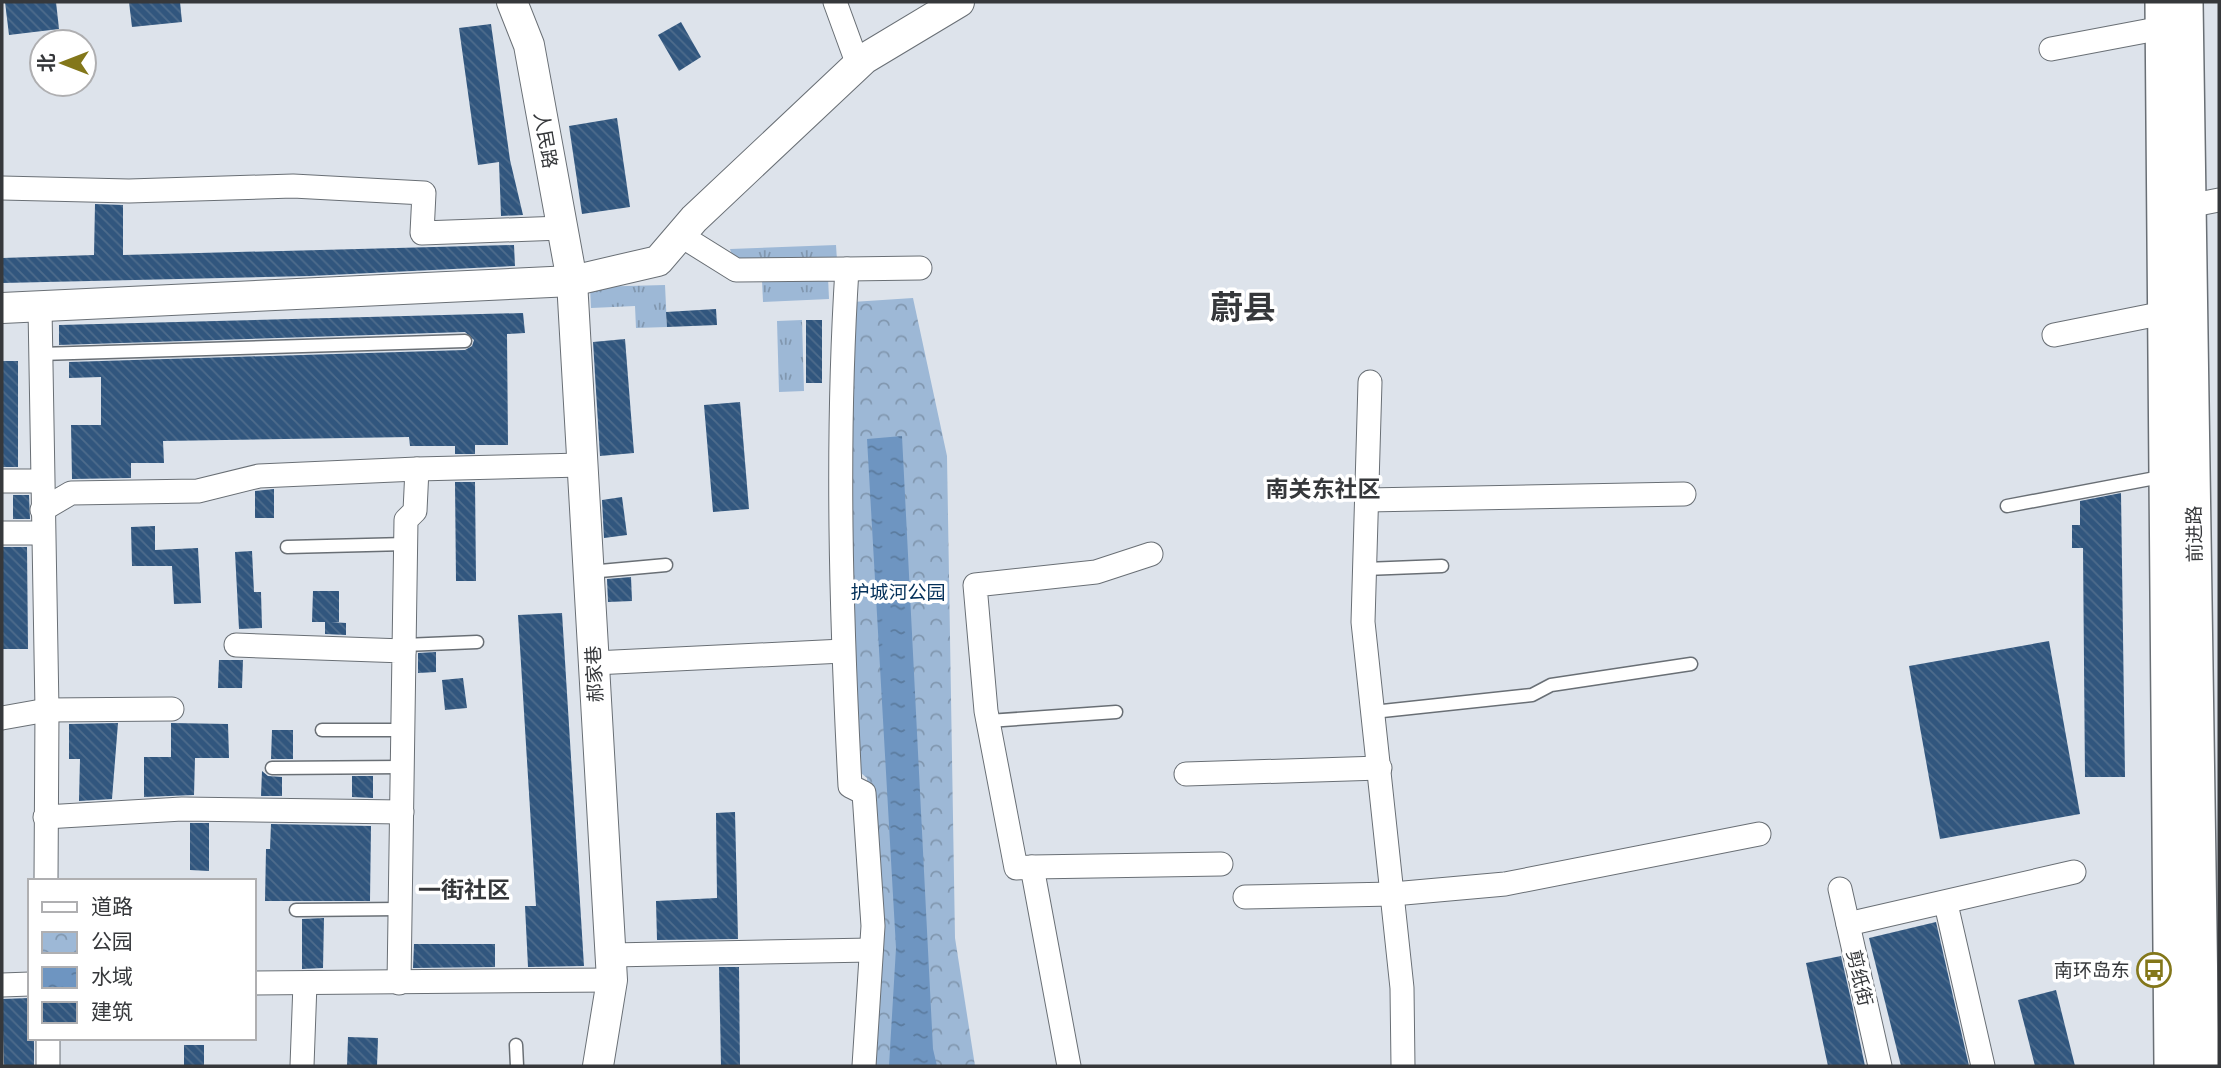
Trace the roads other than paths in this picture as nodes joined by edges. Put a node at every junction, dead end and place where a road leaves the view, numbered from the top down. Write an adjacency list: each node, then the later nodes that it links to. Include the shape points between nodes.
1 (512, 2): 10 (street, 人民路, via 529,45)
2 (835, 2): 7 (street)
3 (959, 2): 7 (street)
4 (2186, 2): 9 (main road, 前进路)
5 (2162, 15): 6 (street); 9 (main road, 前进路)
6 (2051, 49)
7 (858, 65): 11 (street)
8 (2, 188): 10 (street, via 129,191 293,186 424,193 422,233)
9 (2191, 206): 17 (main road, 前进路); 80 (main road, 前进路)
10 (562, 228): 14 (street, 人民路)
11 (680, 235): 13 (street, via 736,270); 14 (street, via 658,261)
12 (920, 268): 13 (street)
13 (847, 269): 42 (street, via 841,367)
14 (572, 281): 15 (street); 22 (street, 郝家巷)
15 (40, 308): 16 (street); 20 (street)
16 (2, 309)
17 (2164, 313): 18 (street); 24 (main road, 前进路)
18 (2054, 335)
19 (465, 341): 20 (lane)
20 (40, 354): 26 (street)
21 (1370, 382): 28 (street)
22 (582, 465): 23 (street); 38 (street, 郝家巷)
23 (417, 469): 30 (street, via 259,476 198,491 71,492); 32 (street, via 415,511 407,520)
24 (2166, 476): 29 (lane); 80 (main road, 前进路)
25 (2, 481): 26 (street)
26 (41, 481): 30 (street)
27 (1684, 494): 28 (street)
28 (1367, 500): 37 (street)
29 (2007, 506)
30 (42, 521): 31 (street); 46 (street)
31 (2, 533)
32 (406, 544): 33 (lane); 41 (street)
33 (287, 547)
34 (1151, 554): 50 (street, via 1096,572 975,585)
35 (666, 565): 38 (lane)
36 (1442, 566): 37 (lane)
37 (1365, 569): 48 (street, via 1363,622)
38 (589, 572): 43 (street, 郝家巷)
39 (477, 642): 41 (lane)
40 (236, 645): 41 (street)
41 (404, 648): 52 (street)
42 (843, 651): 43 (street); 71 (street, via 850,786 864,793)
43 (594, 663): 72 (street, 郝家巷)
44 (1690, 664): 48 (lane, via 1551,685 1532,695)
45 (172, 709): 46 (street)
46 (47, 710): 49 (street); 58 (street)
47 (1116, 712): 50 (lane)
48 (1373, 712): 55 (street)
49 (2, 718)
50 (988, 721): 61 (street, via 1016,868)
51 (322, 730): 52 (lane)
52 (403, 730): 53 (street)
53 (402, 767): 54 (lane); 57 (street)
54 (272, 768)
55 (1380, 768): 56 (street); 65 (street)
56 (1186, 774)
57 (402, 812): 58 (street, via 182,809); 68 (street)
58 (45, 817): 63 (street)
59 (1759, 834): 65 (street, via 1505,884)
60 (1221, 864): 61 (street)
61 (1032, 867): 86 (street)
62 (2074, 872): 67 (street)
63 (46, 879)
64 (1840, 889): 70 (street, 剪纸街)
65 (1393, 894): 66 (street); 87 (street, via 1402,988)
66 (1245, 897)
67 (1946, 904): 70 (street); 89 (street)
68 (400, 909): 69 (lane); 75 (street)
69 (296, 910)
70 (1848, 924): 88 (street, 剪纸街)
71 (871, 950): 72 (street); 85 (street)
72 (611, 967): 75 (street); 84 (street, 郝家巷)
73 (256, 983): 74 (street)
74 (305, 983): 75 (street); 82 (street)
75 (399, 983)
76 (28, 984): 77 (street)
77 (2, 985)
78 (48, 1040): 81 (street)
79 (516, 1045): 83 (lane)
80 (2197, 1062)
81 (48, 1066)
82 (302, 1066)
83 (517, 1066)
84 (598, 1066)
85 (864, 1066)
86 (1069, 1066)
87 (1403, 1066)
88 (1880, 1066)
89 (1983, 1066)

